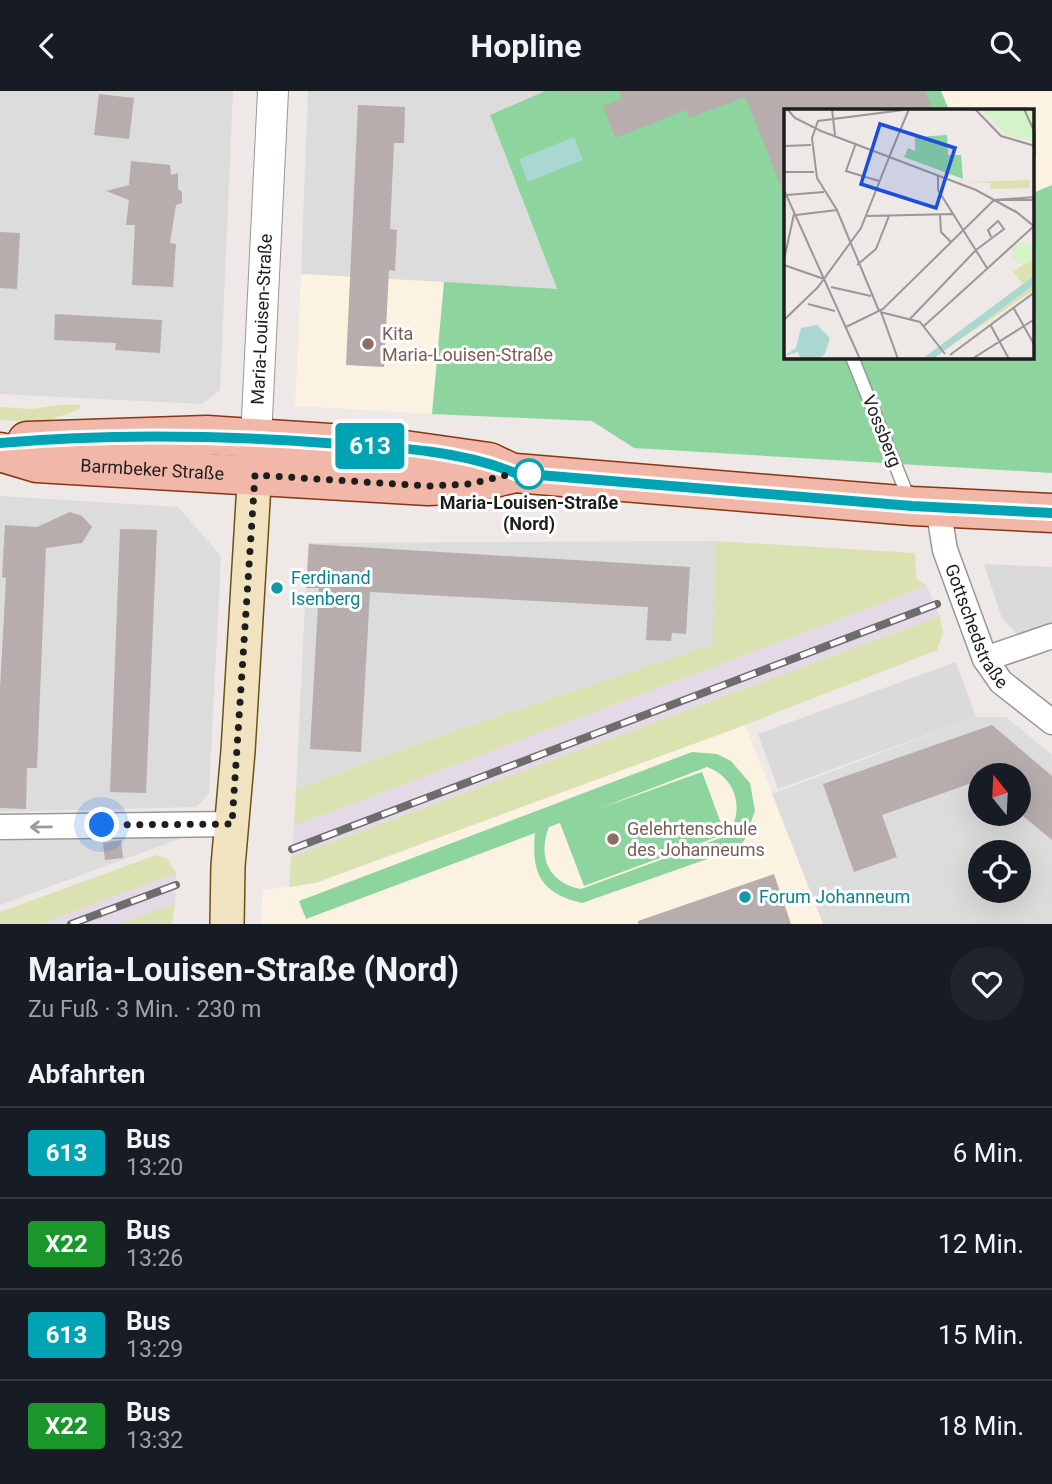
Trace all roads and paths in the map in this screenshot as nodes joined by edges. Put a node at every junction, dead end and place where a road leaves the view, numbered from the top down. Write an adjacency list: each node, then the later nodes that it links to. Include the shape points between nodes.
1 (273, 91): 5 (street, Maria-Louisen-Straße)
2 (853, 359): 6 (lane, Vossberg)
3 (0, 443): 5 (main road, Barmbeker Straße, via 160,434)
4 (0, 452): 5 (main road, Barmbeker Straße, via 37,463)
5 (256, 457): 6 (main road, Barmbeker Straße, via 428,486 470,484 515,473); 11 (main road, Maria-Louisen-Straße)
6 (925, 506): 7 (main road, Barmbeker Straße); 9 (street, Gottschedstraße)
7 (1052, 513)
8 (1052, 636): 9 (street)
9 (985, 659): 10 (street, Gottschedstraße, via 1001,683)
10 (1052, 722)
11 (232, 824): 12 (street, one-way to 12); 13 (main road, Maria-Louisen-Straße)
12 (0, 827)
13 (227, 924)

